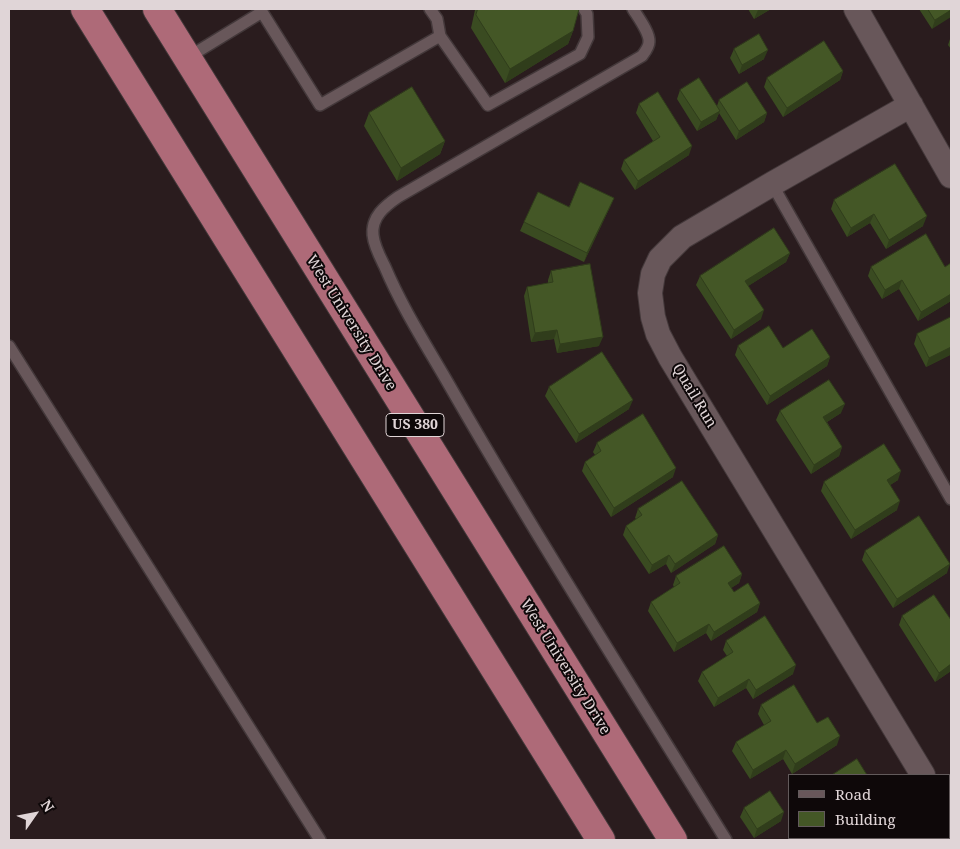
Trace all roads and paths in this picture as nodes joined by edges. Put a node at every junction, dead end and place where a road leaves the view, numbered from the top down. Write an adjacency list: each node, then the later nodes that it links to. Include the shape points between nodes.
1 (85, 9): 17 (highway)
2 (157, 9): 9 (highway, West University Drive / US 380)
3 (430, 9): 8 (lane, via 437,19)
4 (584, 9): 8 (lane, via 588,36 580,54 488,105)
5 (633, 9): 19 (lane, via 650,42 642,56 398,197 377,216 373,235 408,315 497,468)
6 (856, 9): 10 (street)
7 (263, 10): 8 (lane, via 320,104); 9 (lane)
8 (440, 36)
9 (187, 58): 18 (highway, West University Drive / US 380)
10 (910, 105): 11 (street); 12 (street, Quail Run)
11 (951, 176)
12 (772, 184): 14 (lane); 15 (street, Quail Run, via 682,237 660,259 650,293 653,318 670,357)
13 (9, 346): 16 (lane)
14 (951, 499)
15 (923, 774)
16 (320, 840)
17 (601, 840)
18 (673, 840)
19 (726, 840)

